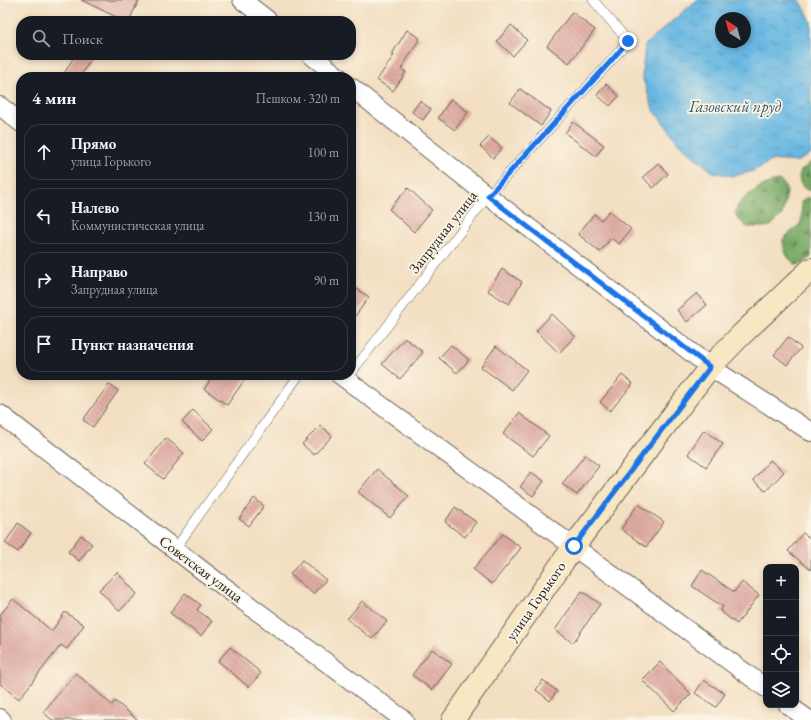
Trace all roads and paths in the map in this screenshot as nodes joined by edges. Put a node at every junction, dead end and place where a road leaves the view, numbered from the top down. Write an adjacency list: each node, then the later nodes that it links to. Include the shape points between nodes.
1 (242, 0): 3 (street)
2 (593, 0): 9 (lane, Запрудная улица, via 628,41)
3 (263, 16)
4 (317, 60): 5 (street)
5 (333, 72)
6 (356, 91): 9 (street)
7 (0, 106): 8 (street)
8 (16, 119)
9 (488, 196): 11 (lane, Запрудная улица); 12 (street)
10 (811, 268): 12 (street, улица Горького)
11 (356, 365)
12 (710, 367): 16 (street); 17 (street, улица Горького)
13 (295, 380): 18 (lane)
14 (352, 380): 17 (street)
15 (0, 414): 18 (street, Советская улица)
16 (811, 432)
17 (574, 546): 19 (street); 22 (street, улица Горького)
18 (175, 549): 21 (street, Советская улица)
19 (763, 686)
20 (792, 708): 23 (street)
21 (404, 720)
22 (453, 720)
23 (809, 720)

